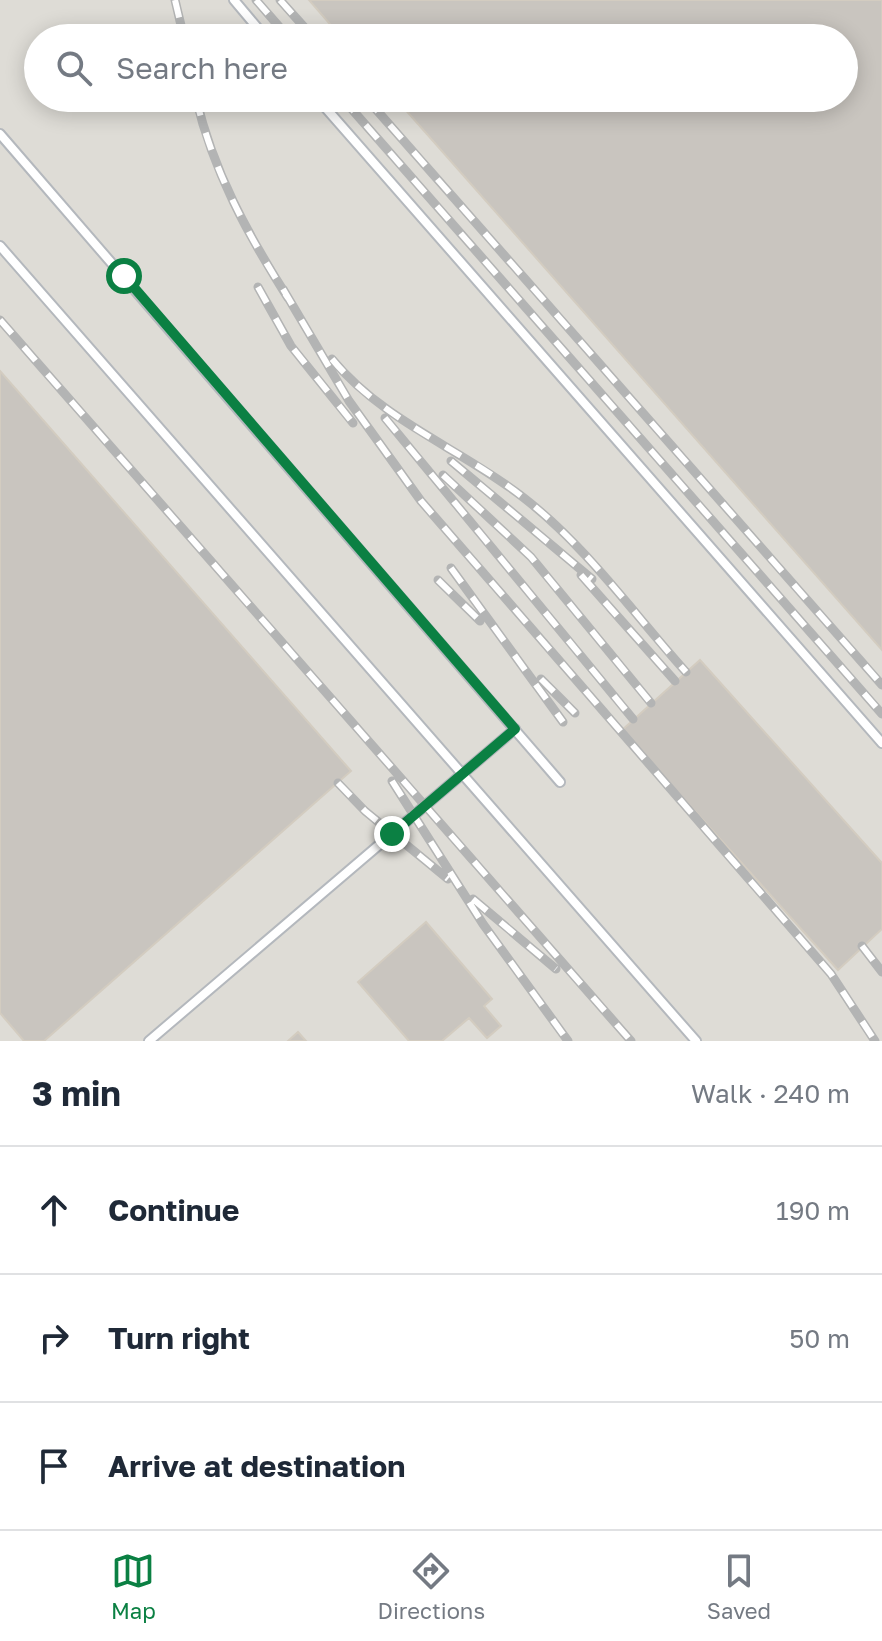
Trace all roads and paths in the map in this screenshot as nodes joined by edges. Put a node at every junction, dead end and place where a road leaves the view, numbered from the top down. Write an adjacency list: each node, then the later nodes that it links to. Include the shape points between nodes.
1 (234, 0): 2 (lane)
2 (254, 24)
3 (329, 112): 7 (lane)
4 (0, 134): 6 (lane)
5 (0, 246): 8 (lane)
6 (515, 729): 8 (lane); 9 (lane)
7 (882, 743)
8 (460, 775): 10 (lane); 11 (lane)
9 (560, 782)
10 (149, 1041)
11 (696, 1041)

